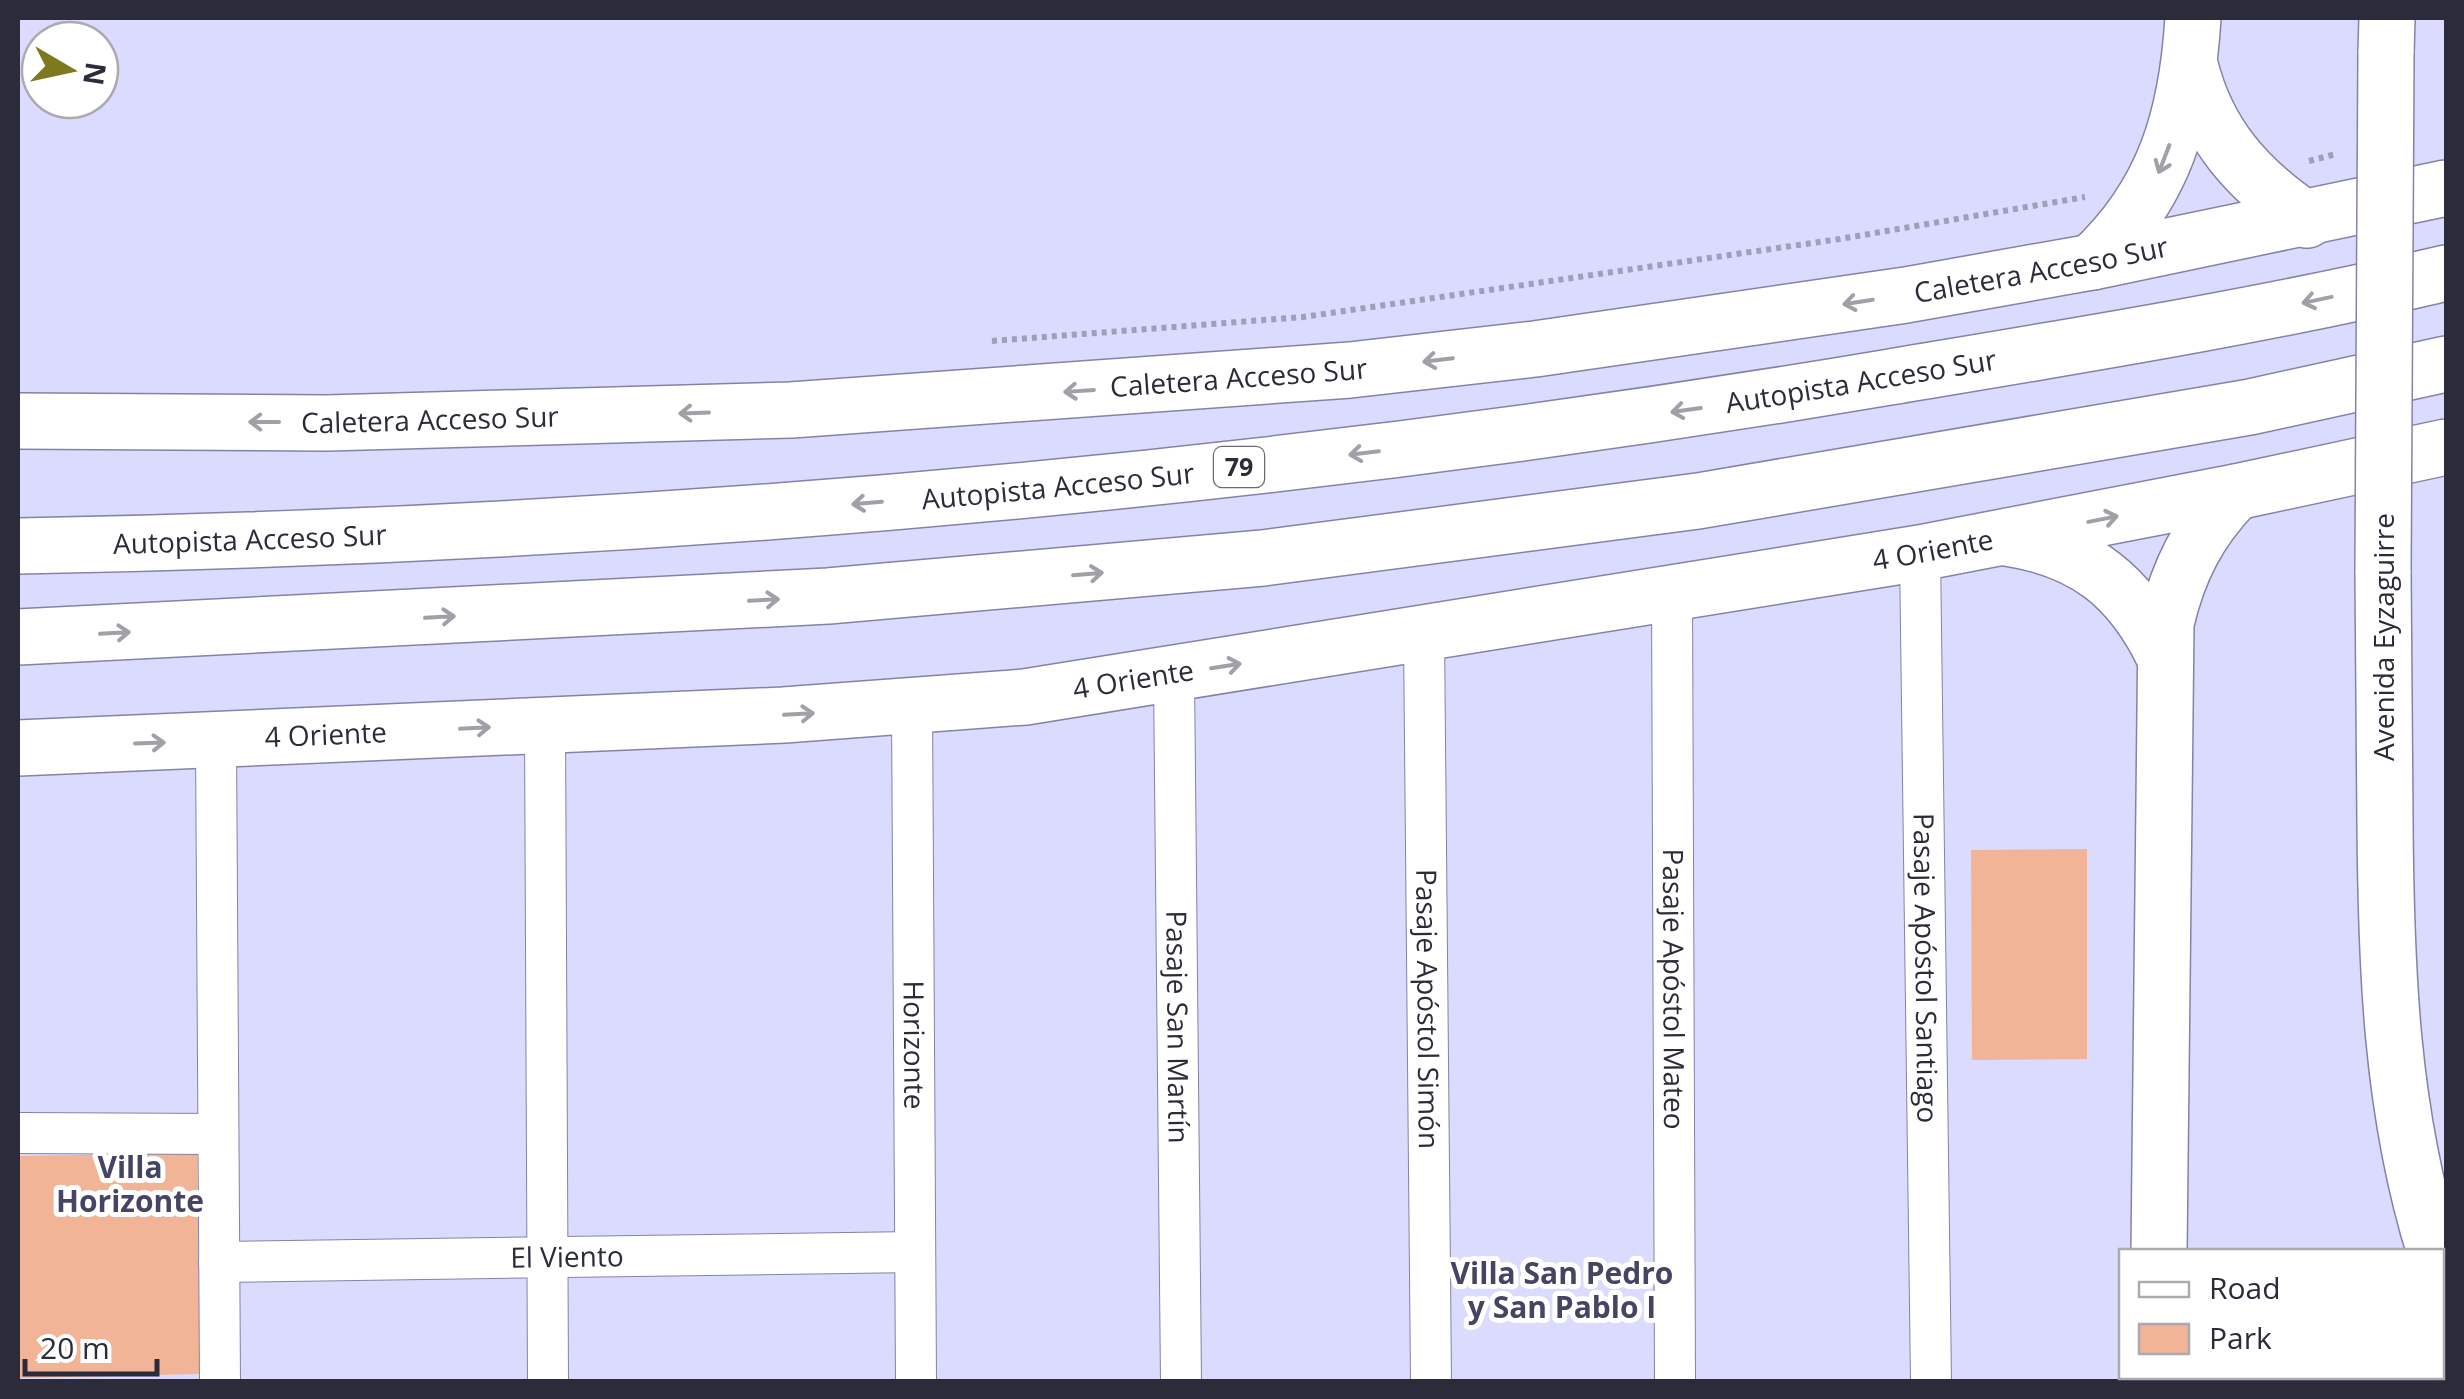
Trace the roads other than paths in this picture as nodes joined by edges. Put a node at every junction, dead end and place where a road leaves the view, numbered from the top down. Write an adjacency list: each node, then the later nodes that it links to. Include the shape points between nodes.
1 (2386, 35): 25 (main road, Avenida Eyzaguirre, bridge, via 2382,570 2388,978 2394,1058)
2 (2191, 41): 4 (main road, via 2204,112 2216,133 2250,176); 5 (main road, one-way to 5, via 2182,108 2151,190)
3 (2446, 188): 4 (main road, Caletera Acceso Sur)
4 (2307, 220): 5 (main road, Caletera Acceso Sur)
5 (2092, 262): 8 (main road, Caletera Acceso Sur, one-way to 8, via 1535,349 1076,391 608,416)
6 (2446, 272): 12 (main road, Autopista Acceso Sur / 79, one-way to 12, via 2192,327 1753,400 1322,458 1068,486 560,526)
7 (2446, 364): 16 (main road, one-way to 7, via 828,596 1262,558 1698,501 2250,407)
8 (18, 420)
9 (2446, 446): 10 (main road)
10 (2236, 492): 11 (main road, 4 Oriente, one-way to 10); 17 (main road, via 2186,558)
11 (2007, 538): 13 (main road, 4 Oriente); 17 (main road, via 2060,550 2108,579 2150,627)
12 (18, 546)
13 (1920, 553): 14 (main road, 4 Oriente); 38 (street, Pasaje Apóstol Santiago)
14 (1672, 594): 15 (main road, 4 Oriente); 37 (street, Pasaje Apóstol Mateo)
15 (1424, 634): 18 (main road, 4 Oriente, one-way to 15); 36 (street, Pasaje Apóstol Simón)
16 (18, 637)
17 (2164, 656): 26 (main road)
18 (1174, 674): 19 (main road, 4 Oriente); 35 (street, Pasaje San Martín)
19 (912, 707): 20 (main road, 4 Oriente, one-way to 19); 29 (street, Horizonte)
20 (544, 724): 21 (main road, 4 Oriente, one-way to 20); 30 (street)
21 (216, 741): 22 (main road, 4 Oriente, one-way to 21); 24 (street)
22 (18, 748)
23 (18, 1133): 24 (street)
24 (218, 1134): 31 (street)
25 (2432, 1205): 27 (main road); 28 (main road, Avenida Eyzaguirre)
26 (2159, 1249)
27 (2412, 1249)
28 (2436, 1249)
29 (915, 1252): 30 (street, El Viento); 34 (street, Horizonte)
30 (548, 1258): 31 (street, El Viento); 33 (street)
31 (219, 1262): 32 (street)
32 (220, 1382)
33 (548, 1382)
34 (916, 1382)
35 (1181, 1382)
36 (1431, 1382)
37 (1675, 1382)
38 (1931, 1382)

